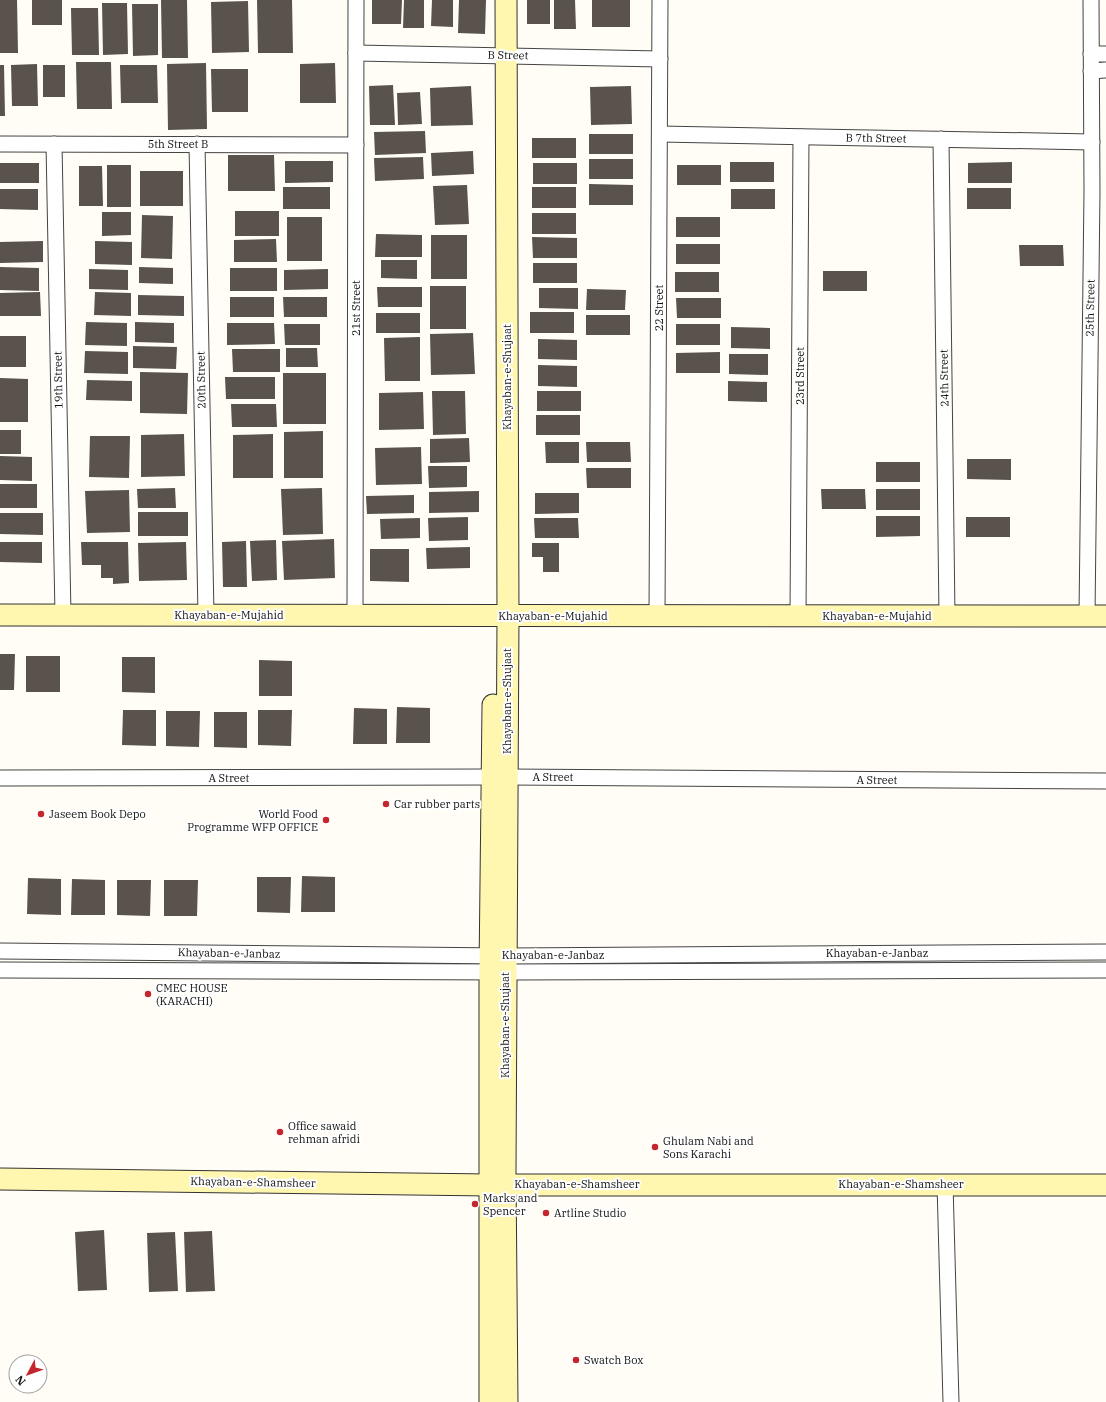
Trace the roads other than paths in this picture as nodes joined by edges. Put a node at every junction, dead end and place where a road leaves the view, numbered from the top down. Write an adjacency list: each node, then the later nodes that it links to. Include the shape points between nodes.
1 (356, 0): 6 (street, 21st Street)
2 (493, 0): 9 (main road, Khayaban-e-Shujaat)
3 (506, 0): 9 (main road, Khayaban-e-Shujaat)
4 (660, 0): 10 (street, 22 Street)
5 (1091, 0): 7 (street, 25th Street)
6 (356, 53): 9 (street, B Street); 20 (street, 21st Street)
7 (1091, 54): 8 (street); 12 (street, 25th Street)
8 (1106, 54)
9 (499, 55): 10 (street, B Street); 25 (main road, Khayaban-e-Shujaat)
10 (660, 58): 13 (street, 22 Street)
11 (1106, 70): 12 (street)
12 (1091, 71): 16 (street, 25th Street)
13 (660, 134): 14 (street, B 7th Street); 26 (street, 22 Street)
14 (801, 137): 15 (street, B 7th Street); 27 (street, 23rd Street)
15 (940, 139): 16 (street, B 7th Street); 28 (street, 24th Street)
16 (1092, 142): 29 (street, 25th Street)
17 (0, 144): 18 (street, 5th Street B)
18 (54, 144): 19 (street, 5th Street B); 22 (street, 19th Street)
19 (197, 144): 20 (street, 5th Street B); 23 (street, 20th Street)
20 (356, 145): 24 (street, 21st Street)
21 (0, 615): 22 (main road, Khayaban-e-Mujahid)
22 (63, 615): 23 (main road, Khayaban-e-Mujahid)
23 (206, 615): 24 (main road, Khayaban-e-Mujahid)
24 (355, 616): 25 (main road, Khayaban-e-Mujahid)
25 (501, 616): 26 (main road, Khayaban-e-Mujahid); 30 (main road, Khayaban-e-Shujaat)
26 (657, 616): 27 (main road, Khayaban-e-Mujahid)
27 (798, 616): 28 (main road, Khayaban-e-Mujahid)
28 (947, 616): 29 (main road, Khayaban-e-Mujahid)
29 (1097, 616)
30 (499, 777): 31 (street, A Street); 32 (street, A Street); 35 (main road, Khayaban-e-Shujaat)
31 (0, 778)
32 (1106, 781)
33 (0, 951): 35 (street, Khayaban-e-Janbaz)
34 (1106, 952): 35 (street, Khayaban-e-Janbaz)
35 (498, 963): 36 (street, Khayaban-e-Janbaz); 37 (street, Khayaban-e-Janbaz); 39 (main road, Khayaban-e-Shujaat)
36 (0, 970)
37 (1106, 970)
38 (0, 1179): 39 (main road, Khayaban-e-Shamsheer)
39 (498, 1184): 40 (main road, Khayaban-e-Shamsheer); 42 (main road, Khayaban-e-Shujaat); 43 (main road, Khayaban-e-Shujaat)
40 (945, 1184): 41 (main road, Khayaban-e-Shamsheer); 44 (street)
41 (1106, 1185)
42 (490, 1402)
43 (507, 1402)
44 (951, 1402)

